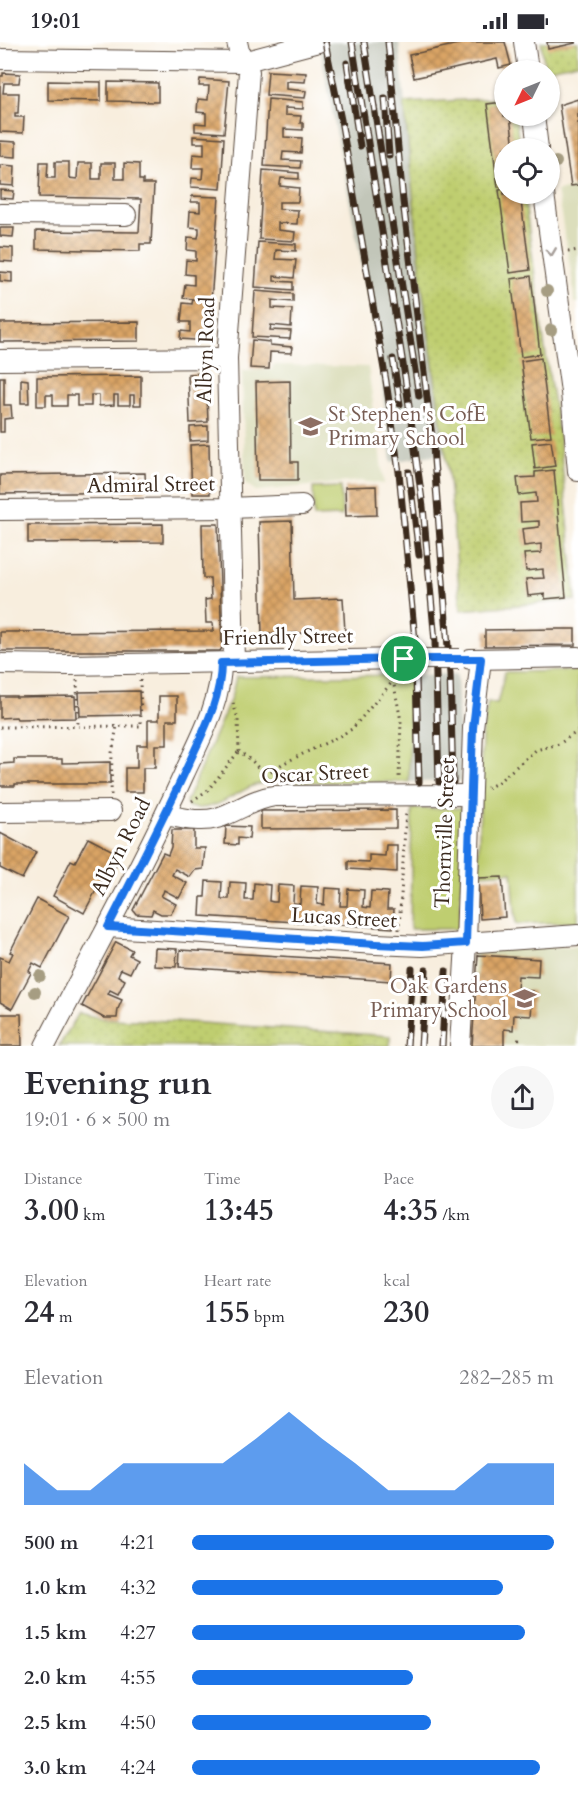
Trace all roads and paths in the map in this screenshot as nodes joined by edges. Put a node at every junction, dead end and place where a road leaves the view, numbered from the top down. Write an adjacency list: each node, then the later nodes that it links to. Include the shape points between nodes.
1 (237, 42): 6 (street, Albyn Road)
2 (524, 42): 5 (street)
3 (313, 43): 6 (street)
4 (0, 59): 6 (street)
5 (527, 60)
6 (243, 62): 10 (street, Albyn Road, via 249,72)
7 (545, 204): 12 (street, one-way to 12)
8 (0, 214): 9 (street)
9 (126, 215)
10 (227, 358): 11 (street); 14 (street, Albyn Road)
11 (0, 360)
12 (578, 471)
13 (302, 505): 14 (street, Admiral Street)
14 (230, 508): 15 (street, Admiral Street); 18 (street, Albyn Road)
15 (0, 510)
16 (578, 657): 17 (street, Friendly Street)
17 (481, 659): 20 (street, Friendly Street, bridge); 32 (street, Thornville Street)
18 (228, 662): 19 (street, Friendly Street); 20 (street, Friendly Street); 38 (street, Albyn Road, via 215,705)
19 (0, 664)
20 (399, 667): 23 (path)
21 (77, 676): 27 (path)
22 (140, 676): 25 (path, via 141,726)
23 (393, 681): 30 (path, via 352,729); 31 (path, via 401,721)
24 (231, 698): 29 (path, via 238,719)
25 (117, 726): 27 (path); 36 (path, via 112,753)
26 (0, 727): 27 (path)
27 (78, 727)
28 (578, 731): 32 (path, via 559,744 536,750 497,783)
29 (239, 751): 30 (path); 34 (path, via 208,790)
30 (266, 776): 33 (path)
31 (399, 782)
32 (470, 795): 33 (street, Oscar Street); 42 (street, Thornville Street)
33 (274, 796): 38 (street, Oscar Street, via 216,818 192,820)
34 (187, 804)
35 (406, 804): 40 (path)
36 (111, 811): 37 (street)
37 (0, 812)
38 (166, 815): 39 (street, Albyn Road)
39 (108, 927): 42 (street, Lucas Street, via 376,944); 44 (street, Albyn Road)
40 (399, 932)
41 (578, 935): 42 (street, Lucas Street)
42 (466, 943): 45 (street, Thornville Street)
43 (519, 1036): 46 (path)
44 (45, 1046)
45 (460, 1046)
46 (518, 1046)

